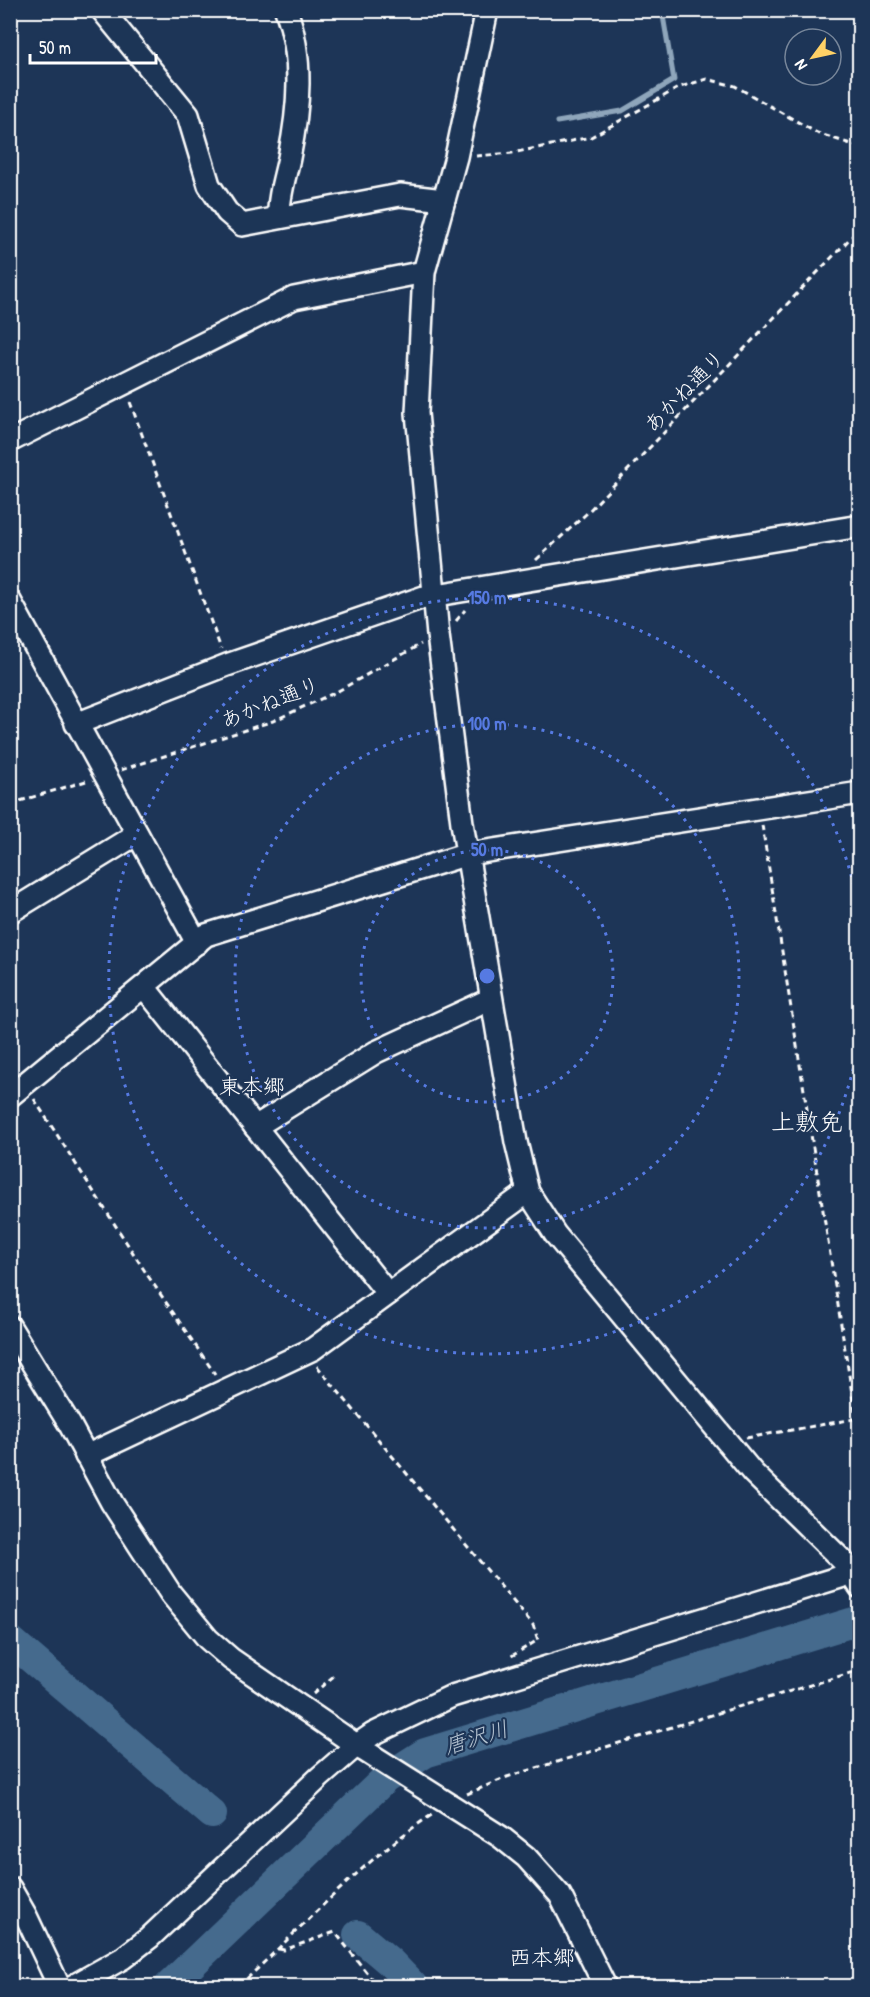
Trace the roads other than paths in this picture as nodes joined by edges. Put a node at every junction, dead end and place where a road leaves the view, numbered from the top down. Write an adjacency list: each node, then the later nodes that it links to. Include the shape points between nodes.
1 (102, 10): 5 (street, via 188,115 209,185 227,212 242,225)
2 (286, 10): 5 (street, via 296,51 298,85 295,129)
3 (486, 10): 4 (street)
4 (444, 200): 5 (street, via 400,195); 6 (street)
5 (279, 218)
6 (424, 272): 7 (street, via 294,298); 9 (street, via 417,413)
7 (17, 438)
8 (860, 526): 9 (street)
9 (434, 596): 11 (street, via 398,604 227,664); 14 (street)
10 (13, 613): 11 (street)
11 (76, 724): 13 (street)
12 (860, 793): 14 (street)
13 (137, 834): 15 (street); 16 (street)
14 (468, 854): 16 (street, via 206,935); 18 (street)
15 (10, 912)
16 (197, 943): 17 (street)
17 (145, 988): 19 (street); 20 (street)
18 (491, 999): 20 (street, via 376,1052); 21 (street)
19 (18, 1091)
20 (255, 1127): 22 (street)
21 (528, 1192): 22 (street); 26 (street, via 555,1234 753,1473)
22 (388, 1294): 25 (street, via 306,1353)
23 (10, 1327): 24 (street)
24 (18, 1359): 25 (street)
25 (86, 1456): 27 (street, via 171,1594 208,1639)
26 (857, 1579): 27 (street, via 452,1696)
27 (361, 1748): 30 (street, via 149,1938 123,1958); 31 (street, via 501,1837 544,1875 560,1895)
28 (10, 1888): 29 (street)
29 (59, 1986)
30 (73, 1986)
31 (605, 1986)

